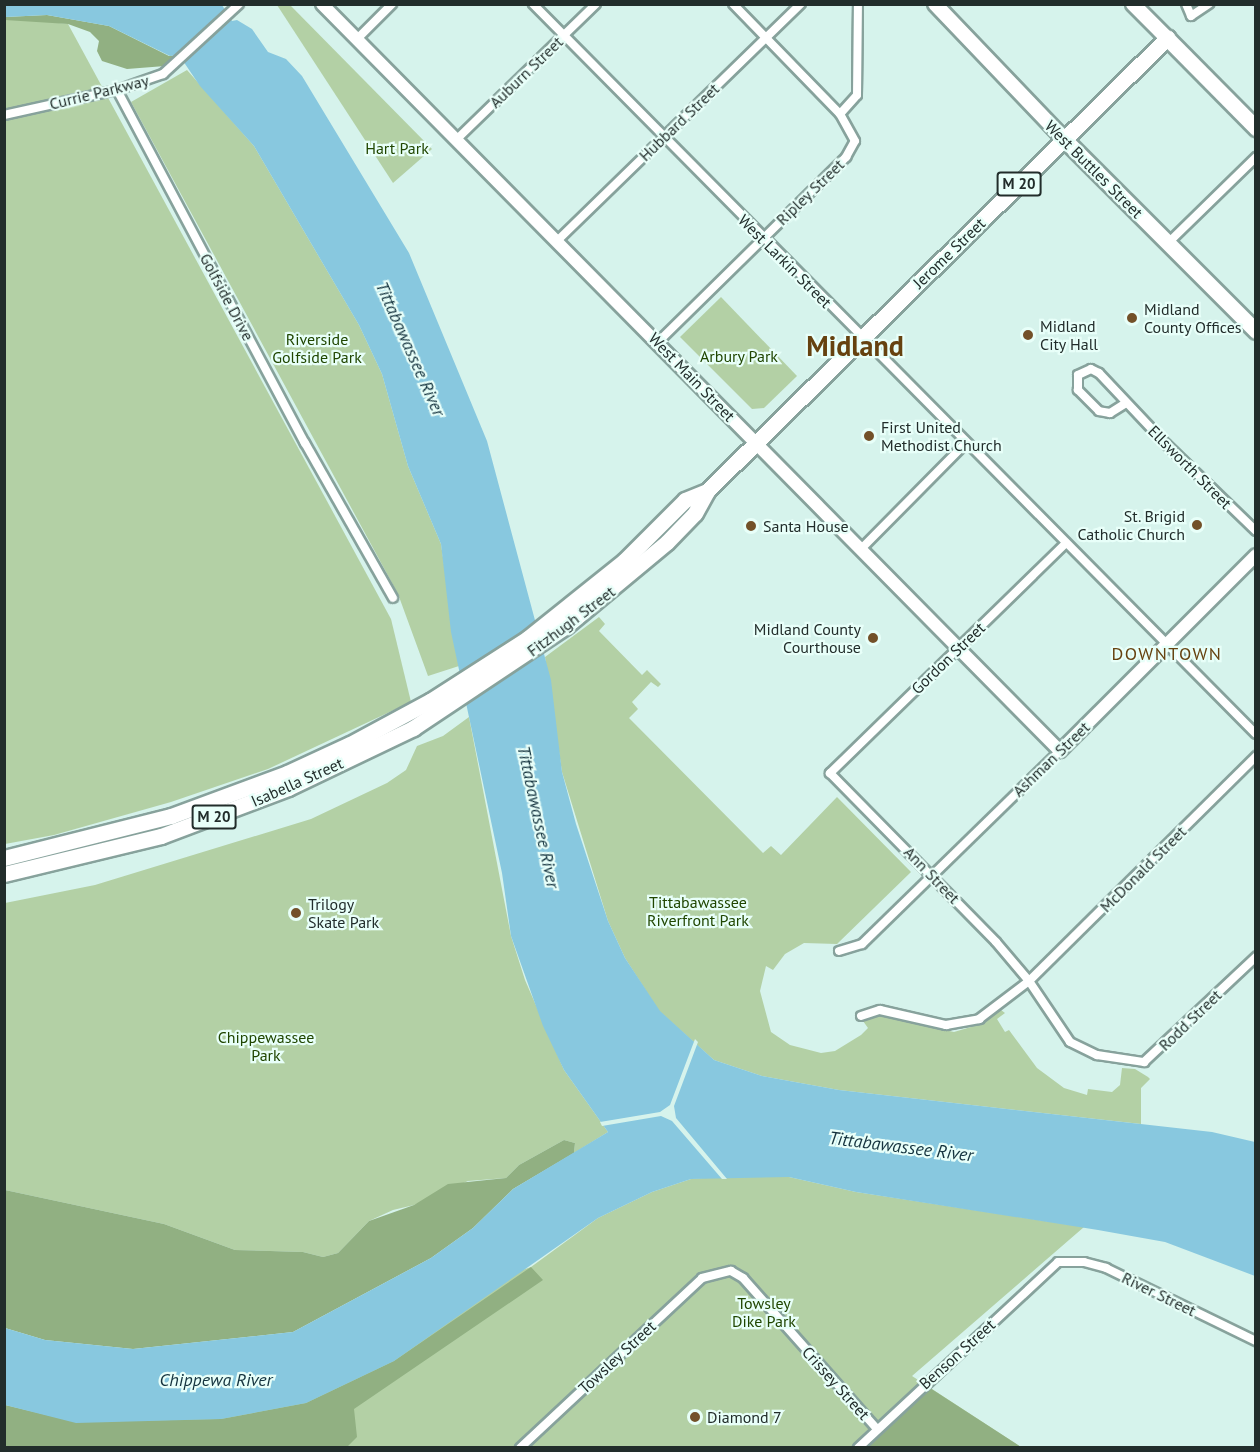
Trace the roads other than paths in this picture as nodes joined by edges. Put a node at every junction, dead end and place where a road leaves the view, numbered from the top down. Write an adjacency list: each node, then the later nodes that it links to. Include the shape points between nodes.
1 (240, 4): 17 (street, Currie Parkway, via 163,74)
2 (321, 4): 16 (street, West Main Street)
3 (392, 4): 16 (street)
4 (533, 4): 13 (street, West Larkin Street)
5 (596, 4): 13 (street, Auburn Street)
6 (733, 4): 14 (street)
7 (801, 4): 14 (street, Hubbard Street)
8 (858, 4): 18 (street, via 857,95)
9 (935, 4): 23 (main road, West Buttles Street)
10 (1133, 4): 15 (main road)
11 (1186, 4): 12 (street, via 1191,16)
12 (1209, 4)
13 (564, 36): 21 (street, West Larkin Street); 22 (street, Auburn Street)
14 (766, 38): 18 (street); 21 (street, Hubbard Street)
15 (1167, 38): 20 (highway); 23 (highway, Jerome Street / M 20)
16 (356, 39): 22 (street, West Main Street)
17 (117, 90): 19 (street, Currie Parkway); 39 (street, Golfside Drive, via 305,443)
18 (840, 114): 25 (street, Ripley Street, via 855,141 846,157)
19 (4, 115)
20 (1256, 128)
21 (663, 137): 25 (street, West Larkin Street); 26 (street, Hubbard Street)
22 (456, 140): 26 (street, West Main Street)
23 (1065, 140): 27 (highway, West Buttles Street); 29 (highway, Jerome Street / M 20)
24 (1256, 157): 27 (street)
25 (762, 238): 29 (street, West Larkin Street); 30 (street, Ripley Street)
26 (558, 241): 30 (street, West Main Street)
27 (1168, 243): 28 (highway, West Buttles Street)
28 (1256, 331)
29 (862, 339): 32 (highway, Jerome Street / M 20); 33 (street, West Larkin Street)
30 (658, 342): 32 (street, West Main Street)
31 (1126, 403): 31 (street, Ellsworth Street, via 1099,373 1091,369 1078,375 1078,390 1100,411 1110,413); 35 (street, Ellsworth Street)
32 (757, 443): 34 (highway, Fitzhugh Street / M 20); 37 (street, West Main Street)
33 (966, 443): 36 (street, West Larkin Street); 37 (street)
34 (707, 491): 42 (highway, Fitzhugh Street / M 20, via 685,500 624,561 535,632); 42 (highway, Fitzhugh Street / M 20, via 695,513 667,542 566,626)
35 (1256, 531)
36 (1066, 543): 40 (street, West Larkin Street); 41 (street, Gordon Street)
37 (862, 548): 41 (street, West Main Street)
38 (1256, 555): 40 (street, Ashman Street)
39 (393, 598)
40 (1166, 644): 43 (street, West Larkin Street); 44 (street, Ashman Street)
41 (958, 649): 44 (street, West Main Street); 46 (street, Gordon Street)
42 (411, 720): 47 (highway, Isabella Street / M 20, via 229,796 133,827); 48 (highway, Isabella Street / M 20, via 298,783 203,821 118,848)
43 (1256, 734)
44 (1060, 751): 49 (street, Ashman Street)
45 (1256, 756): 52 (street, McDonald Street)
46 (830, 773): 49 (street, Ann Street)
47 (4, 858)
48 (4, 874)
49 (932, 875): 50 (street, Ashman Street, via 862,944); 52 (street, Ann Street)
50 (839, 951)
51 (1256, 957): 54 (street, Rodd Street, via 1144,1062)
52 (1029, 981): 53 (street, McDonald Street, via 979,1019 959,1025 880,1010); 54 (street, Ann Street, via 1070,1042)
53 (861, 1016)
54 (1117, 1061)
55 (1058, 1262): 57 (street, River Street, via 1084,1262 1106,1268); 58 (street, Benson Street)
56 (716, 1272): 58 (street, Crissey Street, via 731,1271 743,1278); 59 (street, Towsley Street, via 702,1278)
57 (1256, 1341)
58 (876, 1428): 60 (street, Benson Street)
59 (520, 1448)
60 (858, 1448)

